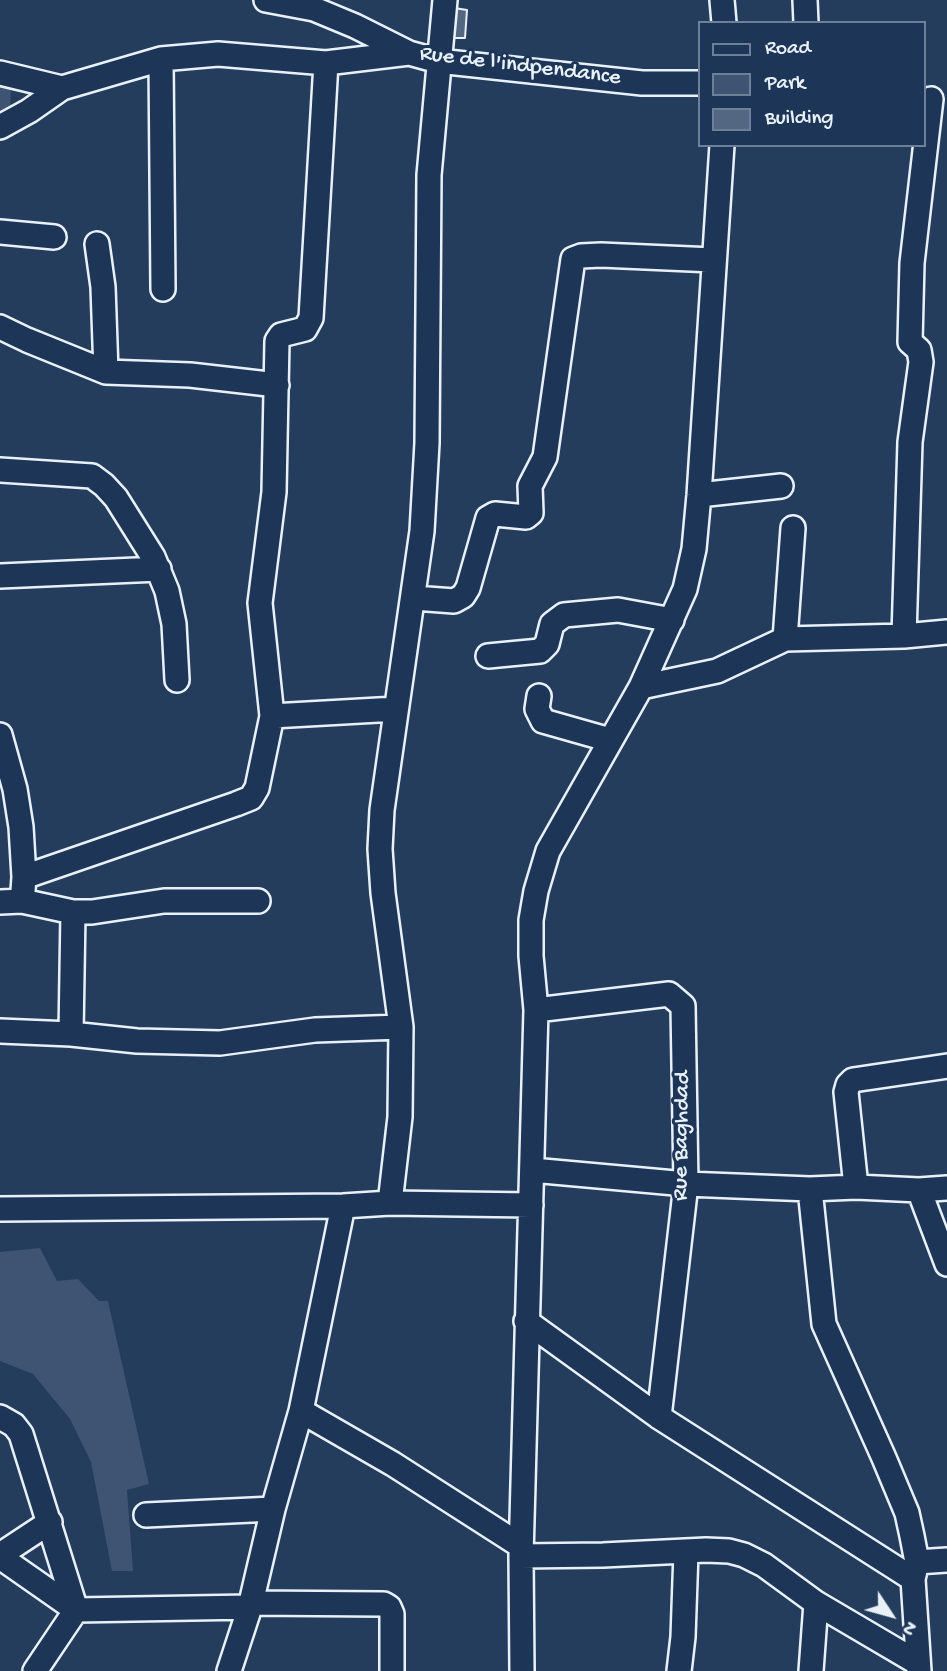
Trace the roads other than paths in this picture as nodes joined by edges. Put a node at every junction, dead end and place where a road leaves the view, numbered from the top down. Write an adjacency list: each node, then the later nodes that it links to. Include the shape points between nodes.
1 (266, 0): 7 (street, Rue de l'indpendance, via 314,9)
2 (445, 0): 9 (street)
3 (722, 0): 5 (street)
4 (805, 0): 6 (street)
5 (724, 21)
6 (806, 21)
7 (409, 53): 9 (street, Rue de l'indpendance); 10 (street)
8 (161, 59): 10 (street, via 218,54); 13 (street); 21 (street)
9 (438, 61): 12 (street, Rue de l'indpendance, via 642,83); 31 (street, via 429,175 427,443)
10 (326, 63): 24 (street, via 312,311 305,329 277,338)
11 (0, 73): 13 (street)
12 (698, 83)
13 (62, 88): 15 (street)
14 (934, 99): 34 (street, via 912,263 910,342 919,350 922,362 910,442)
15 (0, 127)
16 (722, 147): 20 (street)
17 (0, 232): 18 (street)
18 (54, 237)
19 (97, 244): 23 (street)
20 (713, 260): 27 (street); 31 (street, via 601,255 573,259 545,457 530,486 531,513 488,518 468,588 459,599)
21 (163, 289)
22 (0, 327): 23 (street)
23 (106, 372): 24 (street)
24 (277, 385): 41 (street, via 274,492 260,603)
25 (0, 470): 29 (street, via 77,474 99,480 116,498)
26 (781, 486): 27 (street)
27 (699, 495): 32 (street, via 694,549)
28 (793, 528): 35 (street)
29 (159, 569): 30 (street); 37 (street, via 174,624)
30 (0, 576)
31 (414, 598): 40 (street)
32 (672, 620): 36 (street, via 618,610 564,615 552,624 540,652); 38 (street)
33 (947, 632): 34 (street)
34 (904, 636): 35 (street)
35 (785, 639): 38 (street, via 717,671)
36 (488, 656)
37 (177, 680)
38 (641, 687): 43 (street)
39 (539, 696): 43 (street, via 537,709 543,722)
40 (396, 709): 41 (street); 50 (street, via 380,849)
41 (272, 716): 45 (street, via 251,798)
42 (0, 735): 44 (street)
43 (610, 740): 49 (street, via 548,851 536,891 531,920)
44 (7, 789): 45 (street, via 21,827)
45 (24, 877): 47 (street)
46 (258, 901): 48 (street, via 164,901)
47 (11, 902): 48 (street)
48 (73, 912): 52 (street)
49 (536, 1010): 54 (street); 55 (street, Rue Baghdad, via 669,994 683,1006)
50 (401, 1027): 52 (street, via 315,1030 220,1043); 60 (street, via 400,1117)
51 (0, 1031): 52 (street)
52 (71, 1034)
53 (947, 1066): 56 (street, via 853,1080 848,1085)
54 (532, 1170): 55 (street); 61 (street)
55 (686, 1184): 58 (street); 68 (street, Rue Baghdad)
56 (856, 1187): 58 (street); 59 (street)
57 (947, 1188): 59 (street)
58 (810, 1189): 76 (street, via 824,1324 906,1513)
59 (919, 1190): 64 (street)
60 (390, 1203): 61 (street); 62 (street)
61 (531, 1205): 65 (street)
62 (344, 1206): 63 (street); 66 (street)
63 (0, 1209)
64 (947, 1264)
65 (526, 1321): 68 (street); 72 (street)
66 (301, 1411): 69 (street); 72 (street, via 393,1464)
67 (0, 1417): 71 (street, via 21,1434)
68 (659, 1417): 76 (street)
69 (273, 1509): 70 (street); 78 (street)
70 (146, 1515)
71 (50, 1521): 74 (street); 79 (street)
72 (521, 1551): 73 (street); 84 (street)
73 (686, 1552): 77 (street, via 716,1550 744,1555); 85 (street)
74 (0, 1556): 79 (street)
75 (947, 1560): 76 (street)
76 (915, 1570): 80 (street)
77 (816, 1603): 80 (street); 86 (street)
78 (250, 1605): 79 (street); 82 (street); 83 (street, via 389,1606)
79 (76, 1610): 81 (street)
80 (919, 1667)
81 (35, 1671)
82 (229, 1671)
83 (392, 1671)
84 (522, 1671)
85 (679, 1671)
86 (811, 1671)

